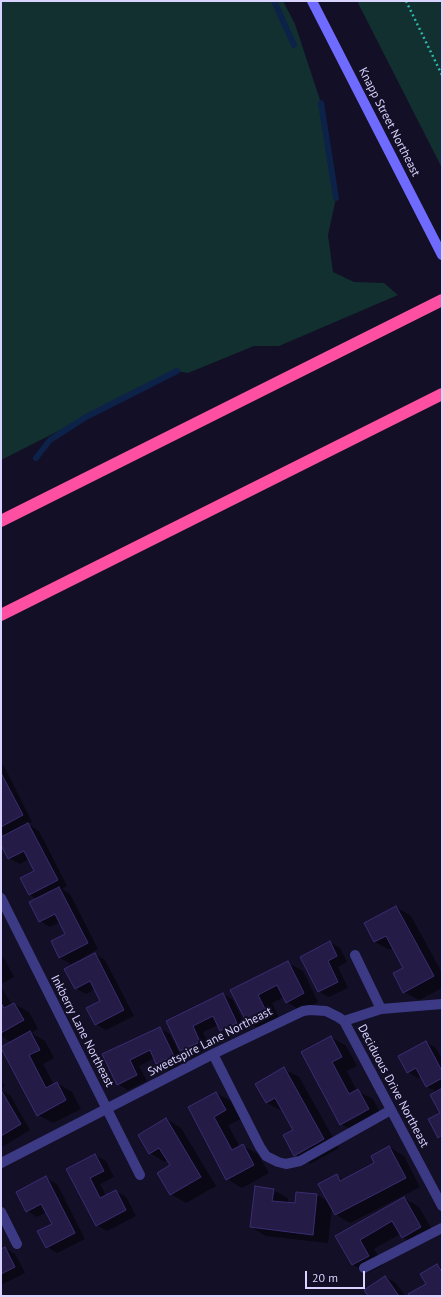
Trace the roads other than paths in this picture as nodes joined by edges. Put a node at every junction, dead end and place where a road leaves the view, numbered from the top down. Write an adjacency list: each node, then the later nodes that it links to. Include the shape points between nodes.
1 (312, 1): 2 (main road, Knapp Street Northeast)
2 (442, 254)
3 (442, 300): 5 (highway)
4 (442, 394): 6 (highway)
5 (1, 521)
6 (1, 615)
7 (1, 898): 13 (street, Inkberry Lane Northeast)
8 (354, 955): 10 (street)
9 (442, 1004): 10 (street)
10 (381, 1008): 11 (street)
11 (344, 1021): 12 (street, Sweetspire Lane Northeast, via 326,1011 303,1011); 14 (street, Deciduous Drive Northeast)
12 (213, 1054): 13 (street, Sweetspire Lane Northeast); 14 (street, via 260,1147 266,1156 278,1162 286,1164 300,1160)
13 (107, 1108): 15 (street, Sweetspire Lane Northeast); 16 (street, Inkberry Lane Northeast)
14 (391, 1110): 17 (street, Deciduous Drive Northeast)
15 (1, 1163)
16 (140, 1175)
17 (442, 1206)
18 (1, 1212): 20 (street)
19 (442, 1228): 21 (street)
20 (17, 1244)
21 (364, 1268)

